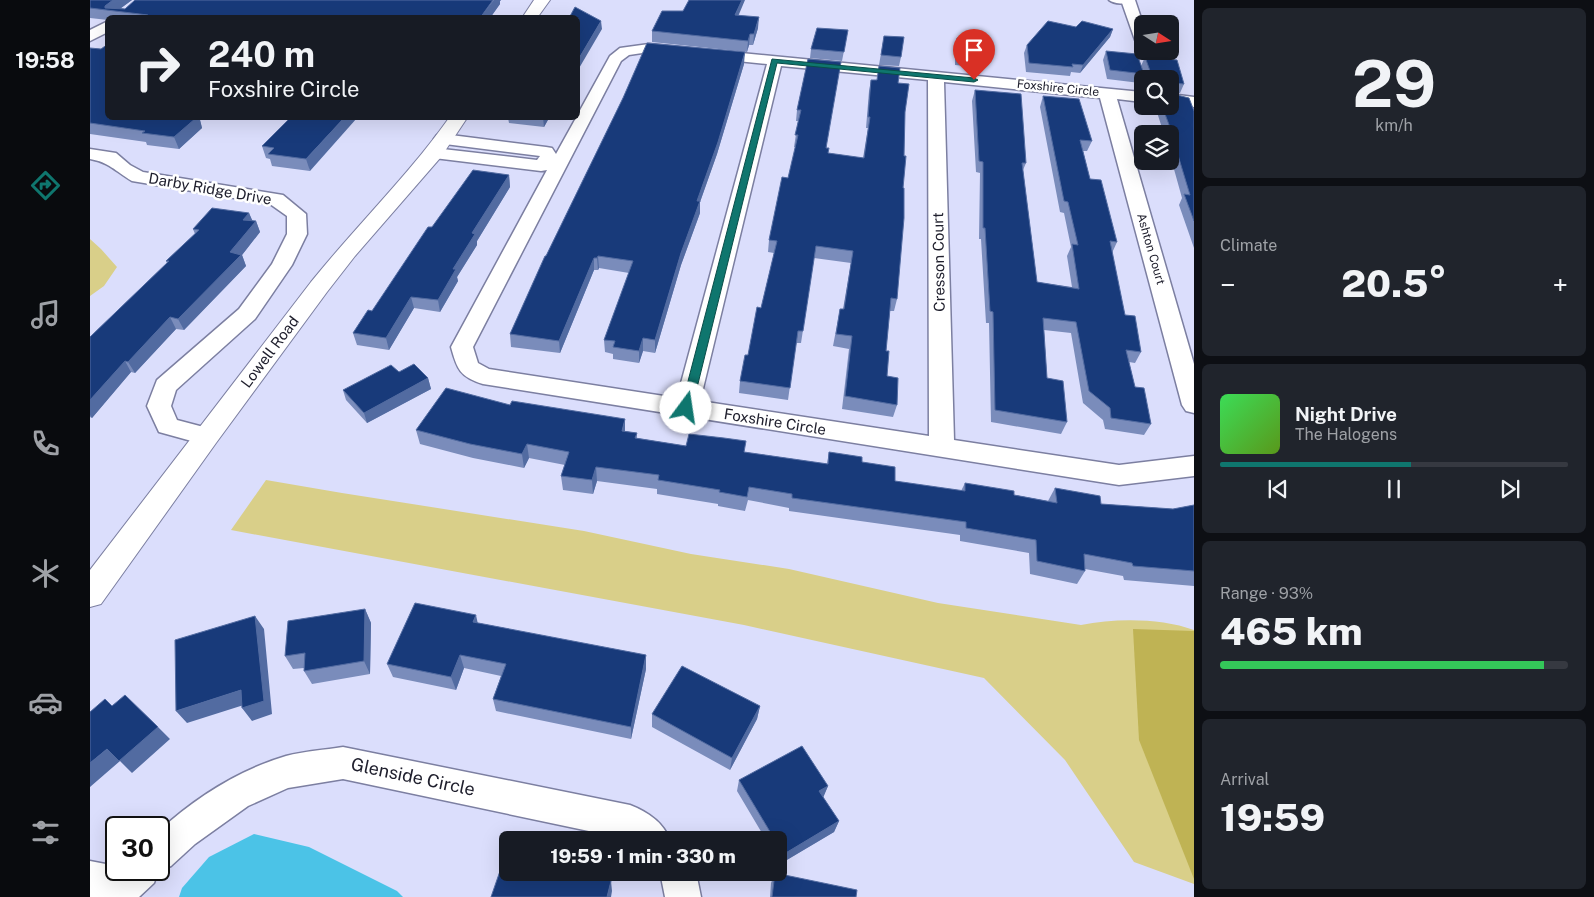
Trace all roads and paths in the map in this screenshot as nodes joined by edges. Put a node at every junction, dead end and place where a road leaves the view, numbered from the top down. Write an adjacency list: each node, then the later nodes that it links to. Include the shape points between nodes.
1 (542, 0): 4 (street)
2 (1112, 0): 3 (lane)
3 (1128, 1): 5 (street)
4 (531, 15)
5 (1134, 18)
6 (105, 27): 7 (street)
7 (90, 37): 8 (street)
8 (105, 40)
9 (775, 61): 10 (street, Foxshire Circle); 15 (street, Foxshire Circle, via 649,48 625,52 615,58); 22 (street)
10 (936, 76): 11 (street, Foxshire Circle); 24 (street, Cresson Court)
11 (1107, 93): 12 (street, Foxshire Circle); 21 (street, Ashton Court)
12 (1134, 96)
13 (1179, 100): 14 (street)
14 (1194, 102)
15 (580, 117)
16 (457, 120): 18 (street, Lowell Road)
17 (578, 120): 20 (street, Foxshire Circle)
18 (438, 146): 20 (street, via 540,166); 23 (street, Lowell Road, via 347,251)
19 (90, 154): 23 (street, Darby Ridge Drive, via 110,157 138,177 276,199 296,214 297,234 282,265 248,314 165,386 159,406 168,426)
20 (554, 161): 22 (street, Foxshire Circle, via 462,347 468,367 483,376)
21 (1194, 405)
22 (686, 408): 24 (street, Foxshire Circle)
23 (206, 436): 26 (street, Lowell Road)
24 (942, 448): 25 (street, Foxshire Circle, via 1119,475)
25 (1194, 466)
26 (90, 594)
27 (642, 831): 28 (street, Glenside Circle, via 630,822 343,762 287,772 236,794)
28 (170, 844)
29 (90, 879): 31 (street)
30 (680, 881): 32 (street)
31 (128, 884)
32 (683, 897)

